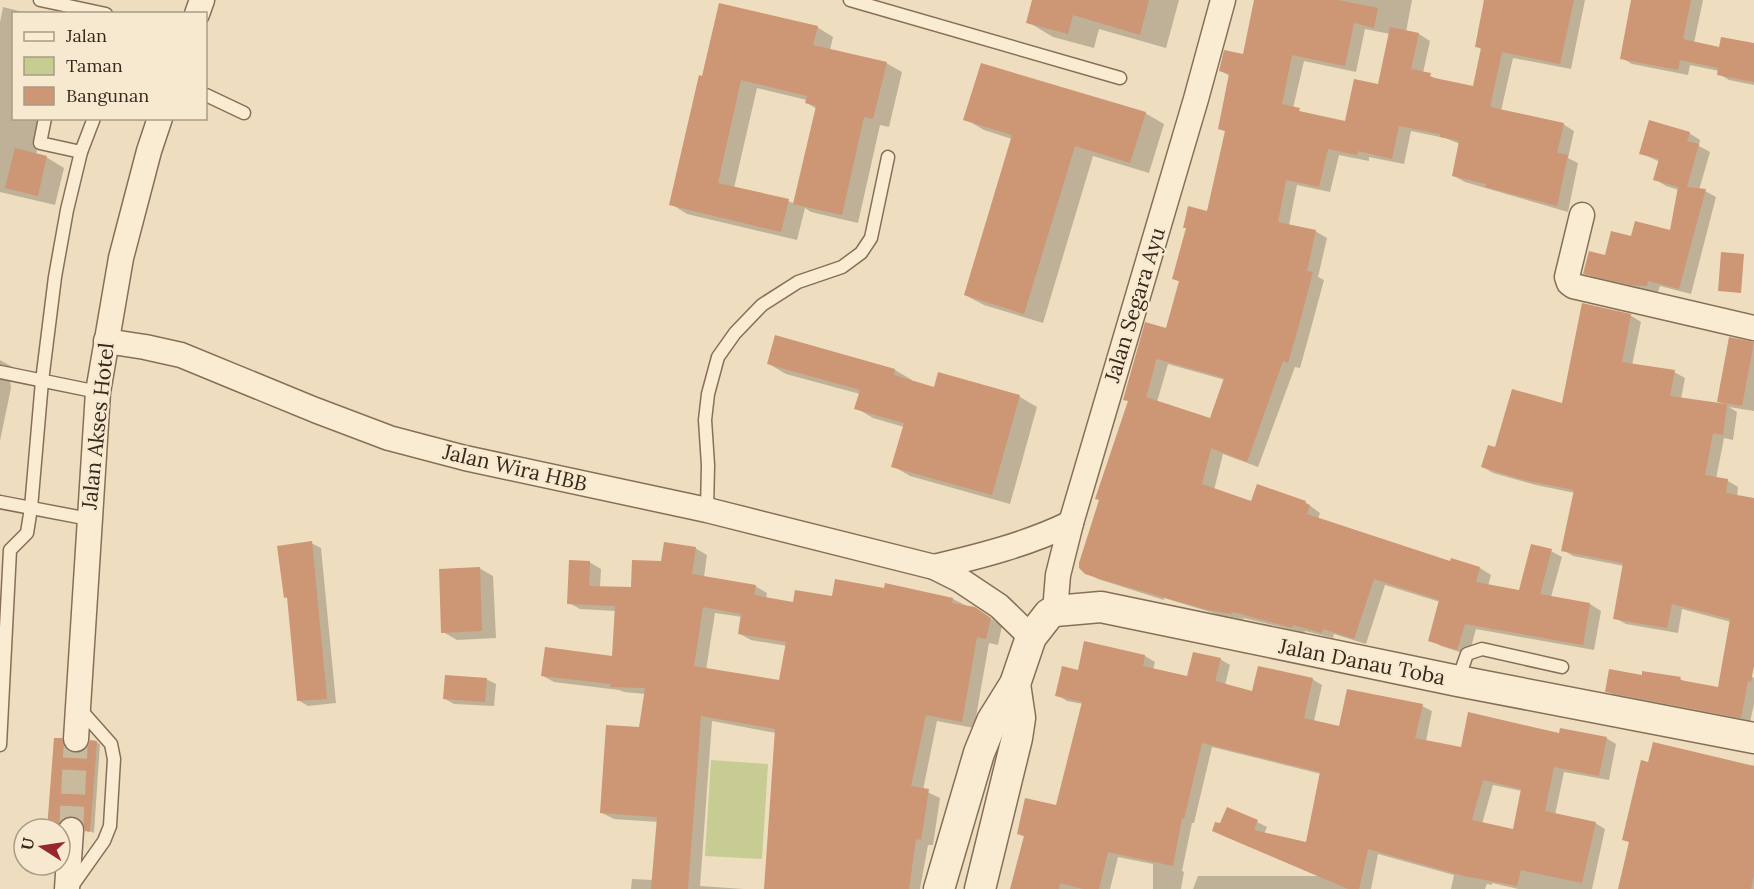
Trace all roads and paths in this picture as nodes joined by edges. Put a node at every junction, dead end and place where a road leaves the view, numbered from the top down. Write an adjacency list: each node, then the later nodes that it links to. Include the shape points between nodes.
1 (40, 0): 4 (lane)
2 (850, 0): 5 (lane)
3 (1223, 0): 23 (street, Jalan Segara Ayu)
4 (97, 12)
5 (1120, 78)
6 (207, 95): 7 (lane)
7 (244, 113)
8 (45, 120): 11 (lane, via 40,143)
9 (93, 120): 11 (lane)
10 (159, 120): 15 (street, Jalan Akses Hotel, via 121,258)
11 (81, 152): 17 (lane, via 55,277)
12 (888, 157): 21 (lane, via 871,238 861,253 842,267 798,282 762,305 718,357 705,420)
13 (1582, 215): 14 (street, via 1567,277 1573,286)
14 (1754, 328)
15 (106, 341): 18 (street, Jalan Akses Hotel); 21 (street, Jalan Wira HBB, via 181,355 389,438)
16 (0, 372): 17 (lane)
17 (42, 381): 18 (lane); 20 (lane)
18 (98, 392): 22 (street, Jalan Akses Hotel)
19 (0, 502): 20 (lane)
20 (31, 508): 22 (lane); 24 (lane, via 27,533)
21 (707, 510): 25 (street, Jalan Wira HBB)
22 (89, 519): 31 (street, Jalan Akses Hotel)
23 (1071, 523): 25 (street, Jalan Wira HBB, via 1044,536); 26 (street, Jalan Segara Ayu, via 1058,575)
24 (5, 549): 34 (lane)
25 (934, 567): 27 (street, Jalan Wira HBB, via 999,606)
26 (1055, 611): 27 (street); 29 (street, Jalan Danau Toba, via 1101,607)
27 (1031, 637): 30 (street)
28 (1562, 667): 29 (lane, via 1482,649 1467,654)
29 (1458, 681): 32 (street, Jalan Danau Toba)
30 (1015, 684): 36 (street, via 992,721 979,753); 37 (street, via 1020,718 1017,738)
31 (78, 708): 33 (street, Jalan Akses Hotel); 35 (lane, via 111,744 114,759 110,826 104,841)
32 (1754, 738)
33 (76, 739)
34 (0, 744)
35 (68, 889)
36 (939, 889)
37 (980, 889)

